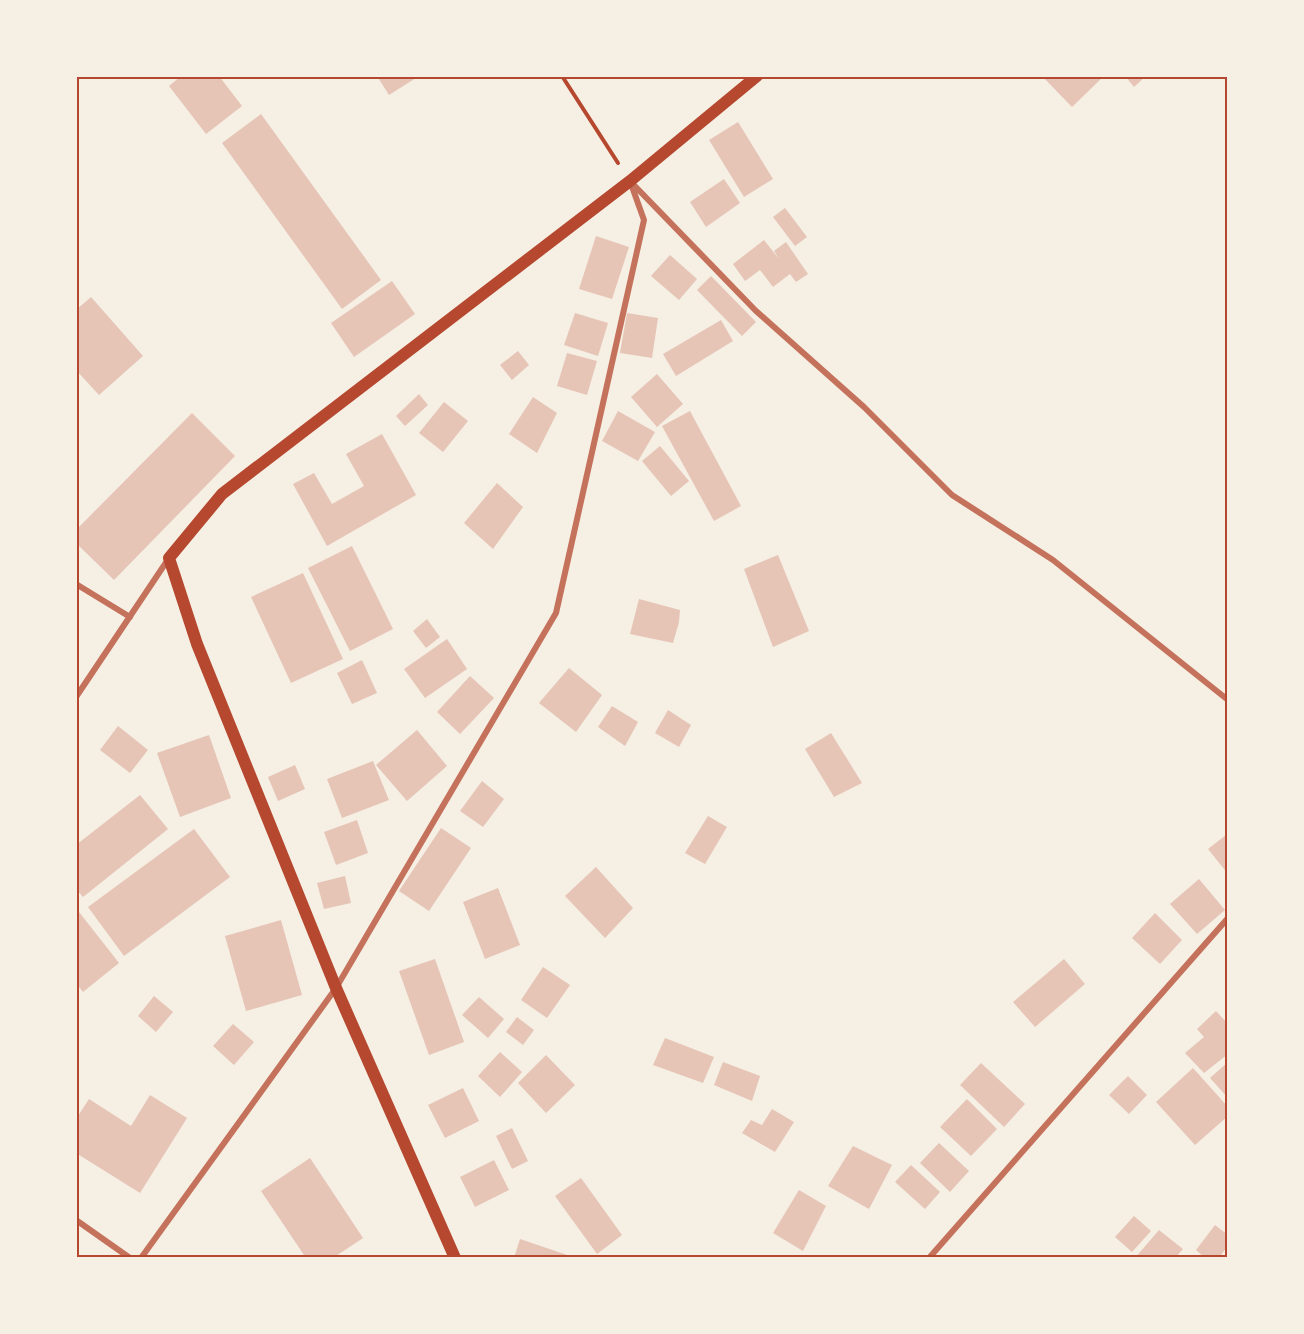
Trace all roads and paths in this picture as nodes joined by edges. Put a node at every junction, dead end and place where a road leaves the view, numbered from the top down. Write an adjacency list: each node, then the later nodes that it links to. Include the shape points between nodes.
1 (562, 76): 3 (path)
2 (757, 76): 3 (main road)
3 (630, 181): 4 (main road, via 222,494); 8 (street, via 756,311 864,407 952,495 1053,560); 10 (street, via 644,220 556,614)
4 (169, 558): 6 (street); 10 (main road, via 197,644)
5 (76, 584): 6 (street)
6 (130, 617): 7 (street)
7 (76, 697)
8 (1227, 700)
9 (1227, 918): 15 (street)
10 (336, 988): 13 (street); 14 (main road)
11 (76, 1220): 12 (street)
12 (130, 1257)
13 (141, 1257)
14 (455, 1257)
15 (929, 1257)

